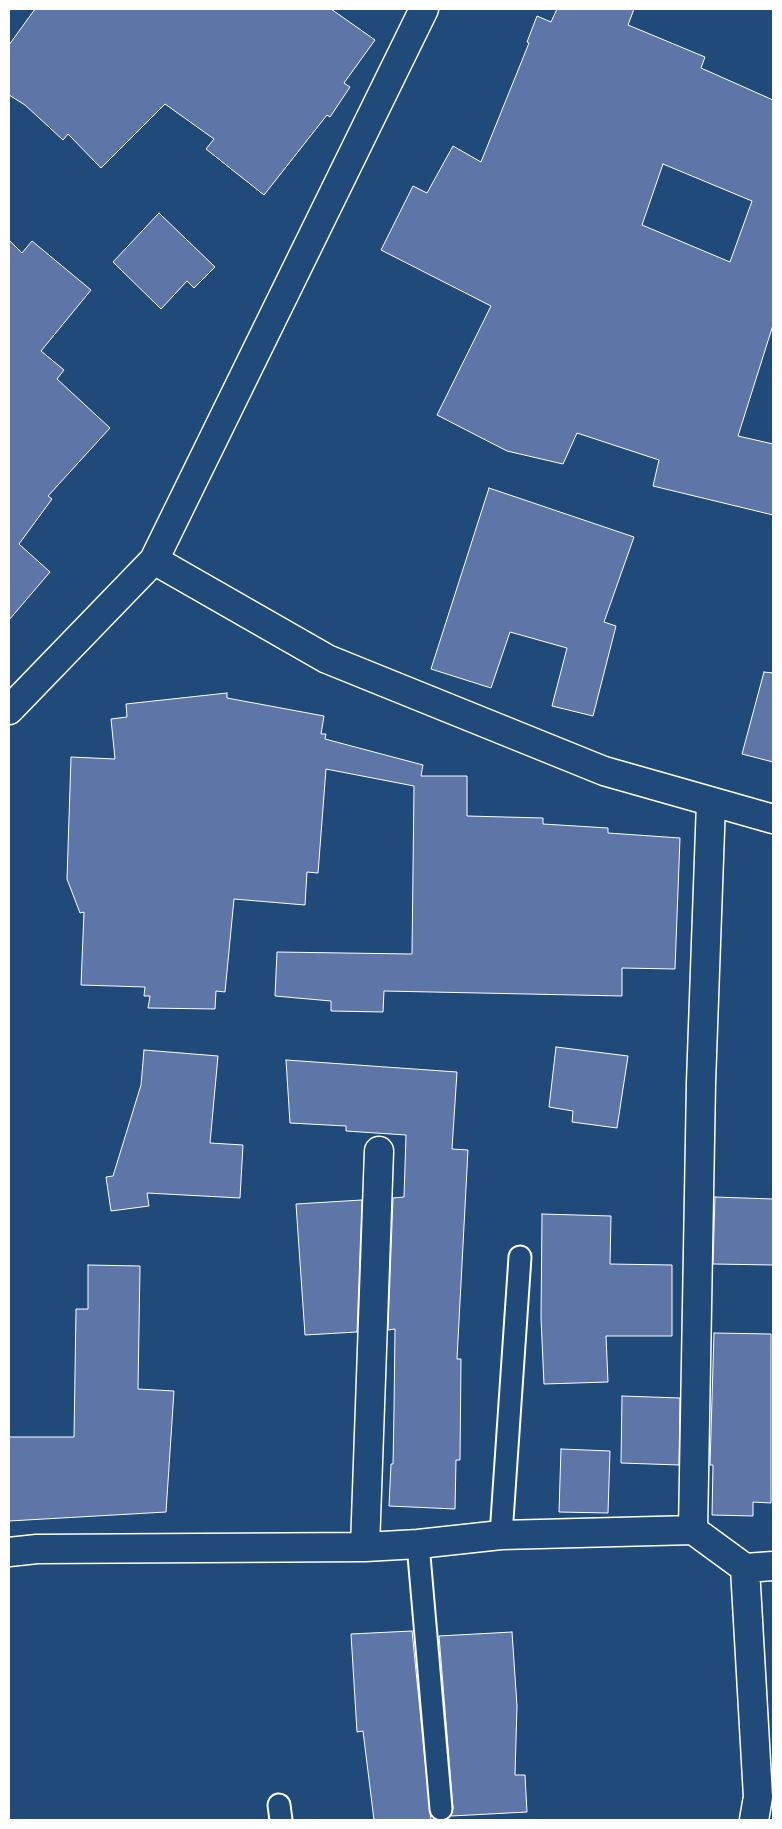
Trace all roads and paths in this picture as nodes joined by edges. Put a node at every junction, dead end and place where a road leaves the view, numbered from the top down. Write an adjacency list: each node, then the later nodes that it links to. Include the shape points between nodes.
1 (424, 9): 2 (street)
2 (154, 560): 3 (street); 4 (street, via 327,660 604,771)
3 (9, 710)
4 (711, 802): 5 (street); 8 (street, via 701,1093)
5 (773, 819)
6 (379, 1151): 11 (street)
7 (520, 1257): 9 (lane)
8 (693, 1530): 9 (street); 14 (street)
9 (501, 1535): 10 (street)
10 (418, 1544): 11 (street); 15 (lane)
11 (365, 1547): 12 (street, via 37,1549)
12 (9, 1552)
13 (773, 1566): 14 (street)
14 (745, 1568): 16 (street, via 758,1796)
15 (440, 1809)
16 (754, 1820)

